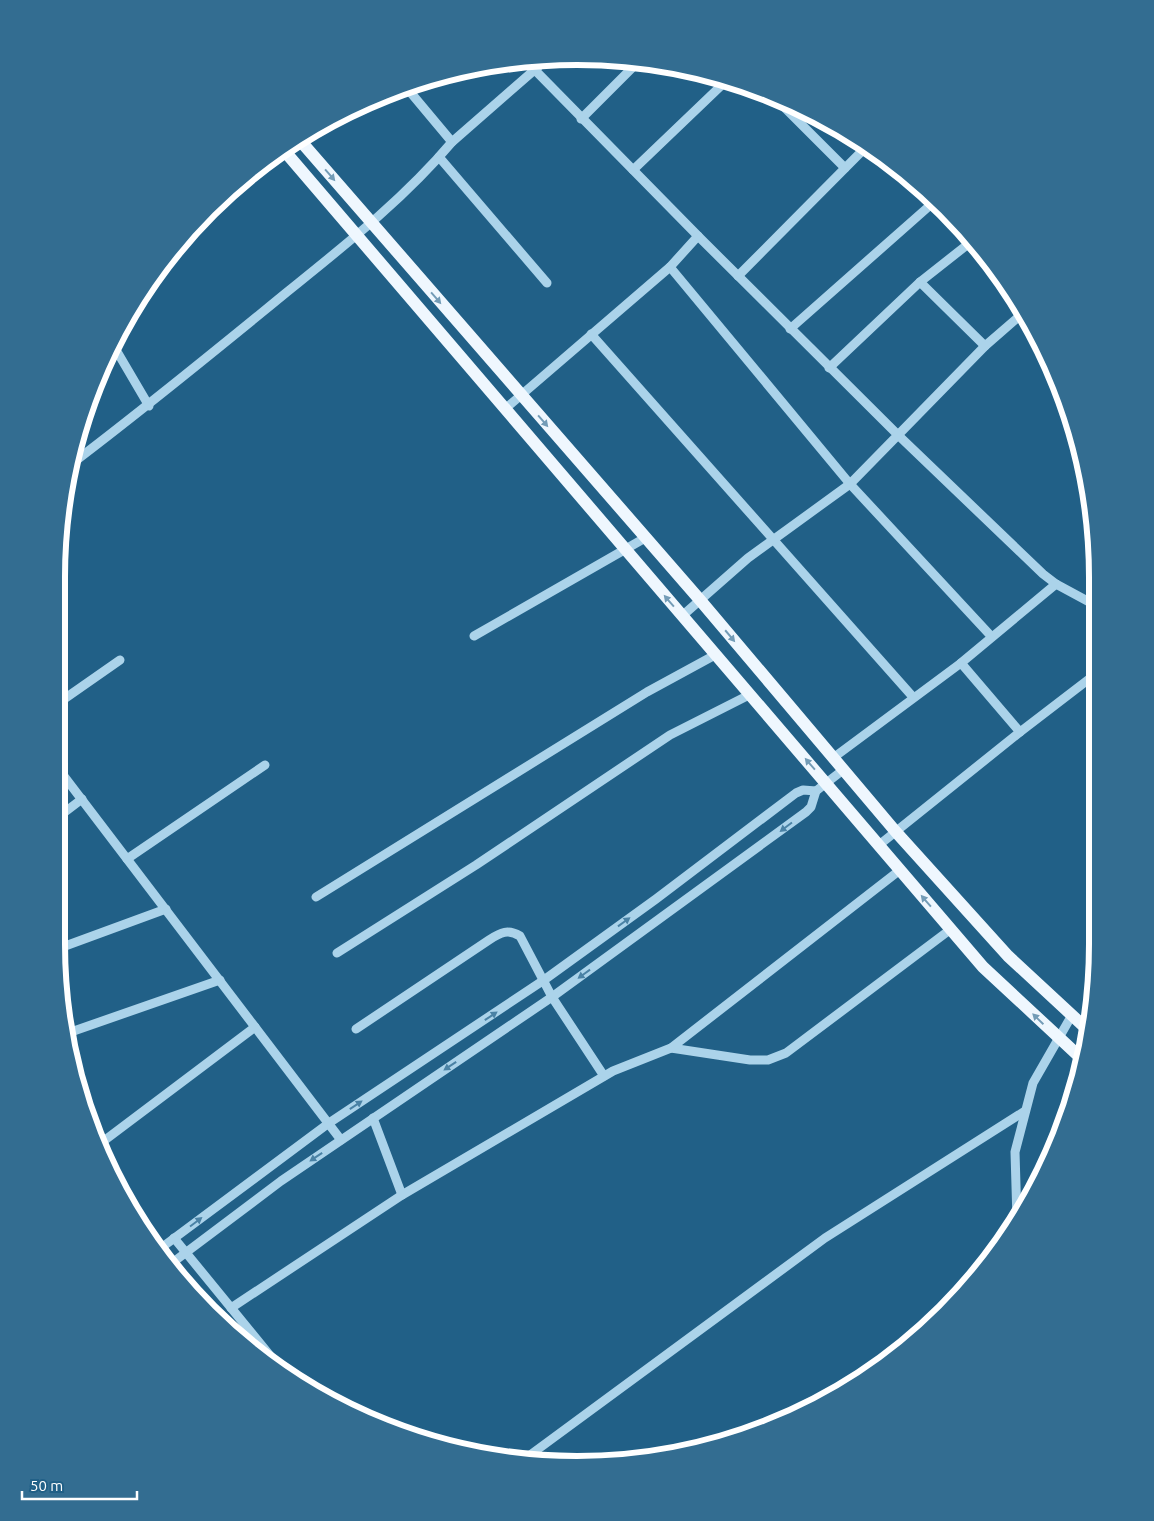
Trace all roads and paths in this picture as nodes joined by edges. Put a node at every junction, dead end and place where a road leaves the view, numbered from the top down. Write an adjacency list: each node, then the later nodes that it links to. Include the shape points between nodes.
1 (540, 66): 4 (street)
2 (531, 67): 4 (street)
3 (632, 68): 8 (street)
4 (535, 71): 8 (street); 9 (street)
5 (721, 86): 15 (street)
6 (411, 93): 9 (street)
7 (788, 111): 14 (street)
8 (581, 118): 15 (street)
9 (452, 142): 13 (street)
10 (304, 145): 17 (main road, one-way to 17)
11 (862, 151): 14 (street)
12 (288, 155): 18 (main road)
13 (439, 157): 17 (street); 24 (street)
14 (845, 168): 22 (street)
15 (632, 170): 19 (street)
16 (929, 206): 26 (street)
17 (370, 222): 18 (street); 31 (main road, one-way to 31)
18 (356, 235): 32 (street); 33 (main road)
19 (698, 236): 21 (street); 22 (street)
20 (967, 246): 23 (street)
21 (670, 267): 27 (street); 36 (street)
22 (738, 276): 26 (street)
23 (920, 282): 28 (street); 30 (street)
24 (548, 283)
25 (1018, 318): 28 (street)
26 (790, 329): 30 (street)
27 (591, 334): 31 (street); 38 (street)
28 (984, 346): 34 (street)
29 (117, 352): 32 (street)
30 (828, 368): 34 (street)
31 (520, 396): 33 (street); 37 (main road, one-way to 37)
32 (149, 406): 35 (street)
33 (505, 409): 39 (main road)
34 (898, 435): 36 (street); 40 (street)
35 (79, 458)
36 (850, 484): 38 (street); 45 (street)
37 (645, 538): 39 (street); 41 (main road)
38 (773, 541): 41 (street); 51 (street)
39 (626, 550): 43 (main road, one-way to 39); 44 (street)
40 (1056, 584): 42 (street); 45 (street)
41 (700, 600): 43 (street); 54 (main road, one-way to 54)
42 (1089, 602)
43 (682, 616): 46 (main road)
44 (474, 636)
45 (991, 636): 48 (street)
46 (715, 655): 50 (main road); 66 (street, via 647,692)
47 (120, 660): 52 (street)
48 (961, 663): 51 (street); 53 (street)
49 (1089, 679): 53 (street)
50 (749, 694): 58 (main road, one-way to 50); 70 (street, via 670,735)
51 (913, 697): 54 (street)
52 (65, 698)
53 (1020, 732): 62 (street)
54 (833, 758): 56 (main road)
55 (266, 765): 64 (street)
56 (843, 770): 58 (street); 62 (main road)
57 (65, 777): 60 (street)
58 (827, 783): 59 (street); 63 (main road)
59 (816, 791): 72 (street, one-way to 59, via 796,793); 73 (street, one-way to 73, via 806,812)
60 (82, 799): 61 (street); 64 (street)
61 (65, 812)
62 (896, 832): 63 (street); 74 (main road, via 1008,956)
63 (879, 845): 65 (main road)
64 (127, 859): 67 (street)
65 (900, 870): 68 (main road, one-way to 65); 80 (street)
66 (316, 897)
67 (166, 909): 69 (street); 71 (street)
68 (950, 929): 79 (main road, one-way to 68, via 983,967); 80 (street, via 786,1053 768,1060 750,1060)
69 (65, 946)
70 (337, 952)
71 (220, 980): 76 (street); 78 (street)
72 (544, 980): 73 (street); 77 (street, via 520,936 511,931 501,932); 85 (street, one-way to 72)
73 (552, 997): 82 (street); 84 (street, one-way to 84)
74 (1072, 1015): 75 (main road); 79 (street)
75 (1083, 1024)
76 (255, 1027): 85 (street); 87 (street)
77 (356, 1030)
78 (73, 1031)
79 (1059, 1038): 81 (main road); 83 (street, via 1033,1083)
80 (671, 1048): 82 (street)
81 (1077, 1055)
82 (604, 1076): 88 (street)
83 (1025, 1111): 89 (street, via 1015,1152); 96 (street, via 824,1238)
84 (373, 1118): 86 (street); 88 (street)
85 (329, 1123): 86 (street); 90 (street, one-way to 85)
86 (342, 1140): 92 (street, one-way to 92, via 280,1181)
87 (104, 1141)
88 (402, 1195): 94 (street)
89 (1017, 1206)
90 (174, 1238): 91 (street); 92 (street)
91 (164, 1246)
92 (186, 1252): 93 (street); 94 (street)
93 (175, 1261)
94 (231, 1308): 95 (street)
95 (266, 1350)
96 (532, 1454)

